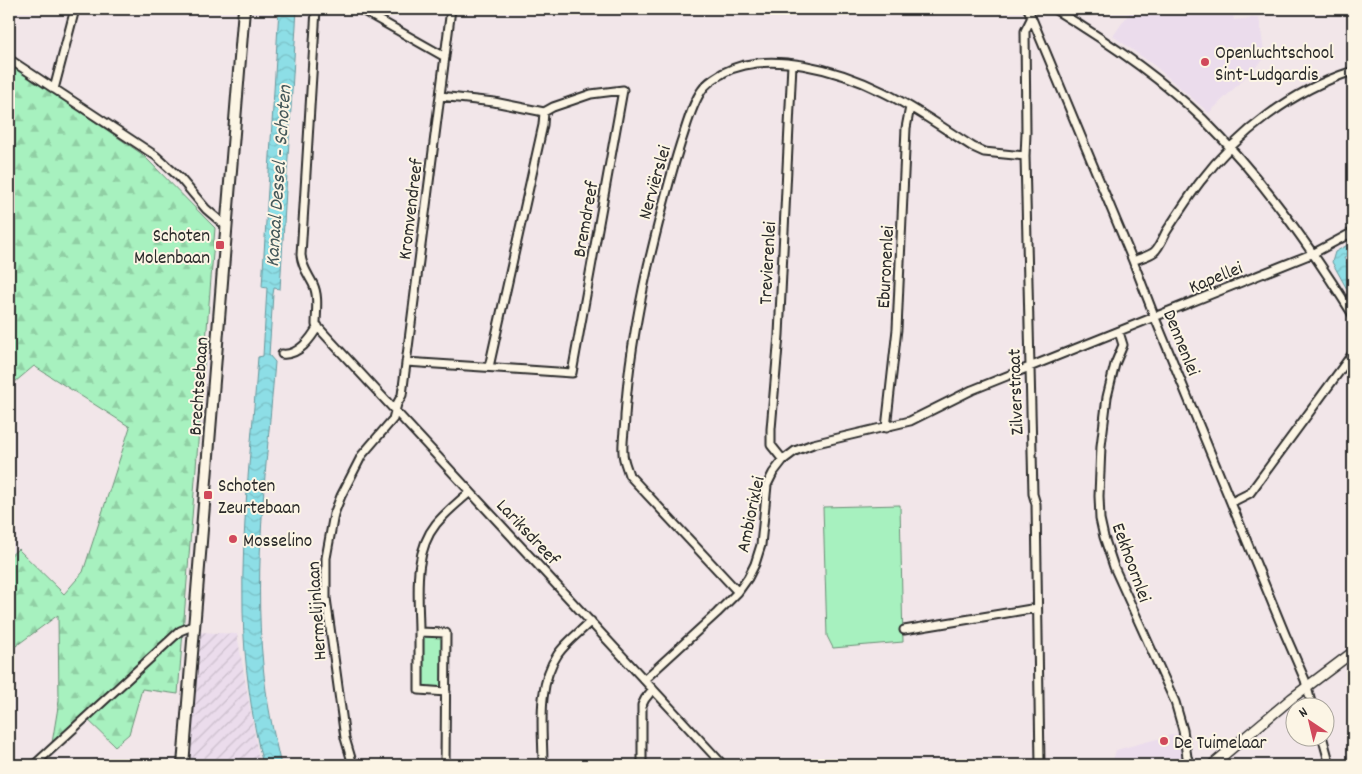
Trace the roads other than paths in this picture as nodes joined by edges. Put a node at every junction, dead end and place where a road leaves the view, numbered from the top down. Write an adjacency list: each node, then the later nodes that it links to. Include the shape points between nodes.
1 (75, 9): 13 (street)
2 (244, 9): 19 (main road, Brechtsebaan)
3 (316, 9): 25 (street, Lariksdreef, via 301,255 302,265 314,285)
4 (360, 9): 9 (street)
5 (451, 9): 9 (street, Kromvendreef)
6 (1028, 9): 8 (street, Dennenlei)
7 (1054, 9): 17 (street, via 1150,73)
8 (1031, 19): 18 (street, Zilverstraat, via 1025,31); 22 (street, Dennenlei)
9 (445, 57): 14 (street, Kromvendreef)
10 (9, 60): 13 (street)
11 (792, 64): 15 (street, Nerviërslei, via 840,74); 34 (street, Trevierenlei, via 779,335 771,429 771,445); 37 (street, Nerviërslei, via 743,65 718,76 701,91 665,193 638,314 626,396 623,454 629,475)
12 (1353, 72): 17 (street, via 1278,108)
13 (54, 88): 19 (street, via 156,156)
14 (440, 96): 16 (street); 29 (street, Kromvendreef)
15 (910, 107): 18 (street, Nerviërslei, via 984,152); 33 (street, Eburonenlei, via 906,128 898,329)
16 (544, 112): 30 (street); 30 (street, Bremdreef, via 592,94 623,90 574,365 572,373)
17 (1231, 148): 21 (street); 22 (street, via 1191,194 1154,252)
18 (1025, 156): 31 (street, Zilverstraat)
19 (226, 226): 40 (main road, Brechtsebaan)
20 (1353, 232): 21 (street, Kapellei)
21 (1314, 253): 23 (street); 24 (street, Kapellei)
22 (1133, 261): 24 (street, Dennenlei)
23 (1353, 314)
24 (1155, 318): 26 (street, Kapellei); 36 (street, Dennenlei)
25 (318, 326): 28 (street, via 312,338 301,348 288,355); 32 (street, Lariksdreef)
26 (1118, 332): 31 (street, Kapellei); 58 (street, Eekhoornlei, via 1123,345 1107,397 1098,496 1100,519 1114,567 1175,702)
27 (1353, 353): 36 (street, via 1250,493)
28 (282, 354)
29 (406, 362): 30 (street, Bremdreef); 32 (street, Kromvendreef, via 402,395)
30 (489, 367)
31 (1030, 367): 33 (street, Ambiorixlei, via 972,390 910,421); 38 (street, Zilverstraat)
32 (396, 412): 35 (street, Lariksdreef); 52 (street, Hermelijnlaan, via 394,419 362,455 349,478 334,514 326,558 327,608 345,738)
33 (886, 428): 34 (street, Ambiorixlei, via 813,444)
34 (782, 460): 37 (street, Ambiorixlei, via 767,485 761,545 755,564)
35 (470, 492): 39 (street, Lariksdreef); 42 (street, via 436,524 425,544 419,571)
36 (1232, 502): 45 (street, Dennenlei)
37 (738, 592): 44 (street, Ambiorixlei)
38 (1037, 608): 41 (street); 57 (street, Zilverstraat)
39 (591, 621): 44 (street, Lariksdreef); 54 (street, via 561,650 545,682)
40 (195, 624): 50 (street, via 180,631); 51 (main road, Brechtsebaan)
41 (904, 630)
42 (419, 632): 47 (street, via 419,690); 47 (street, via 446,632)
43 (1353, 652): 45 (street)
44 (645, 679): 46 (street, Lariksdreef)
45 (1306, 687): 48 (street, Dennenlei); 59 (street)
46 (653, 689): 55 (street, via 642,705); 56 (street, Lariksdreef)
47 (446, 692): 53 (street)
48 (1309, 696)
49 (1325, 746): 60 (street)
50 (34, 765)
51 (183, 765)
52 (353, 765)
53 (445, 765)
54 (543, 765)
55 (642, 765)
56 (724, 765)
57 (1040, 765)
58 (1191, 765)
59 (1212, 765)
60 (1330, 765)

